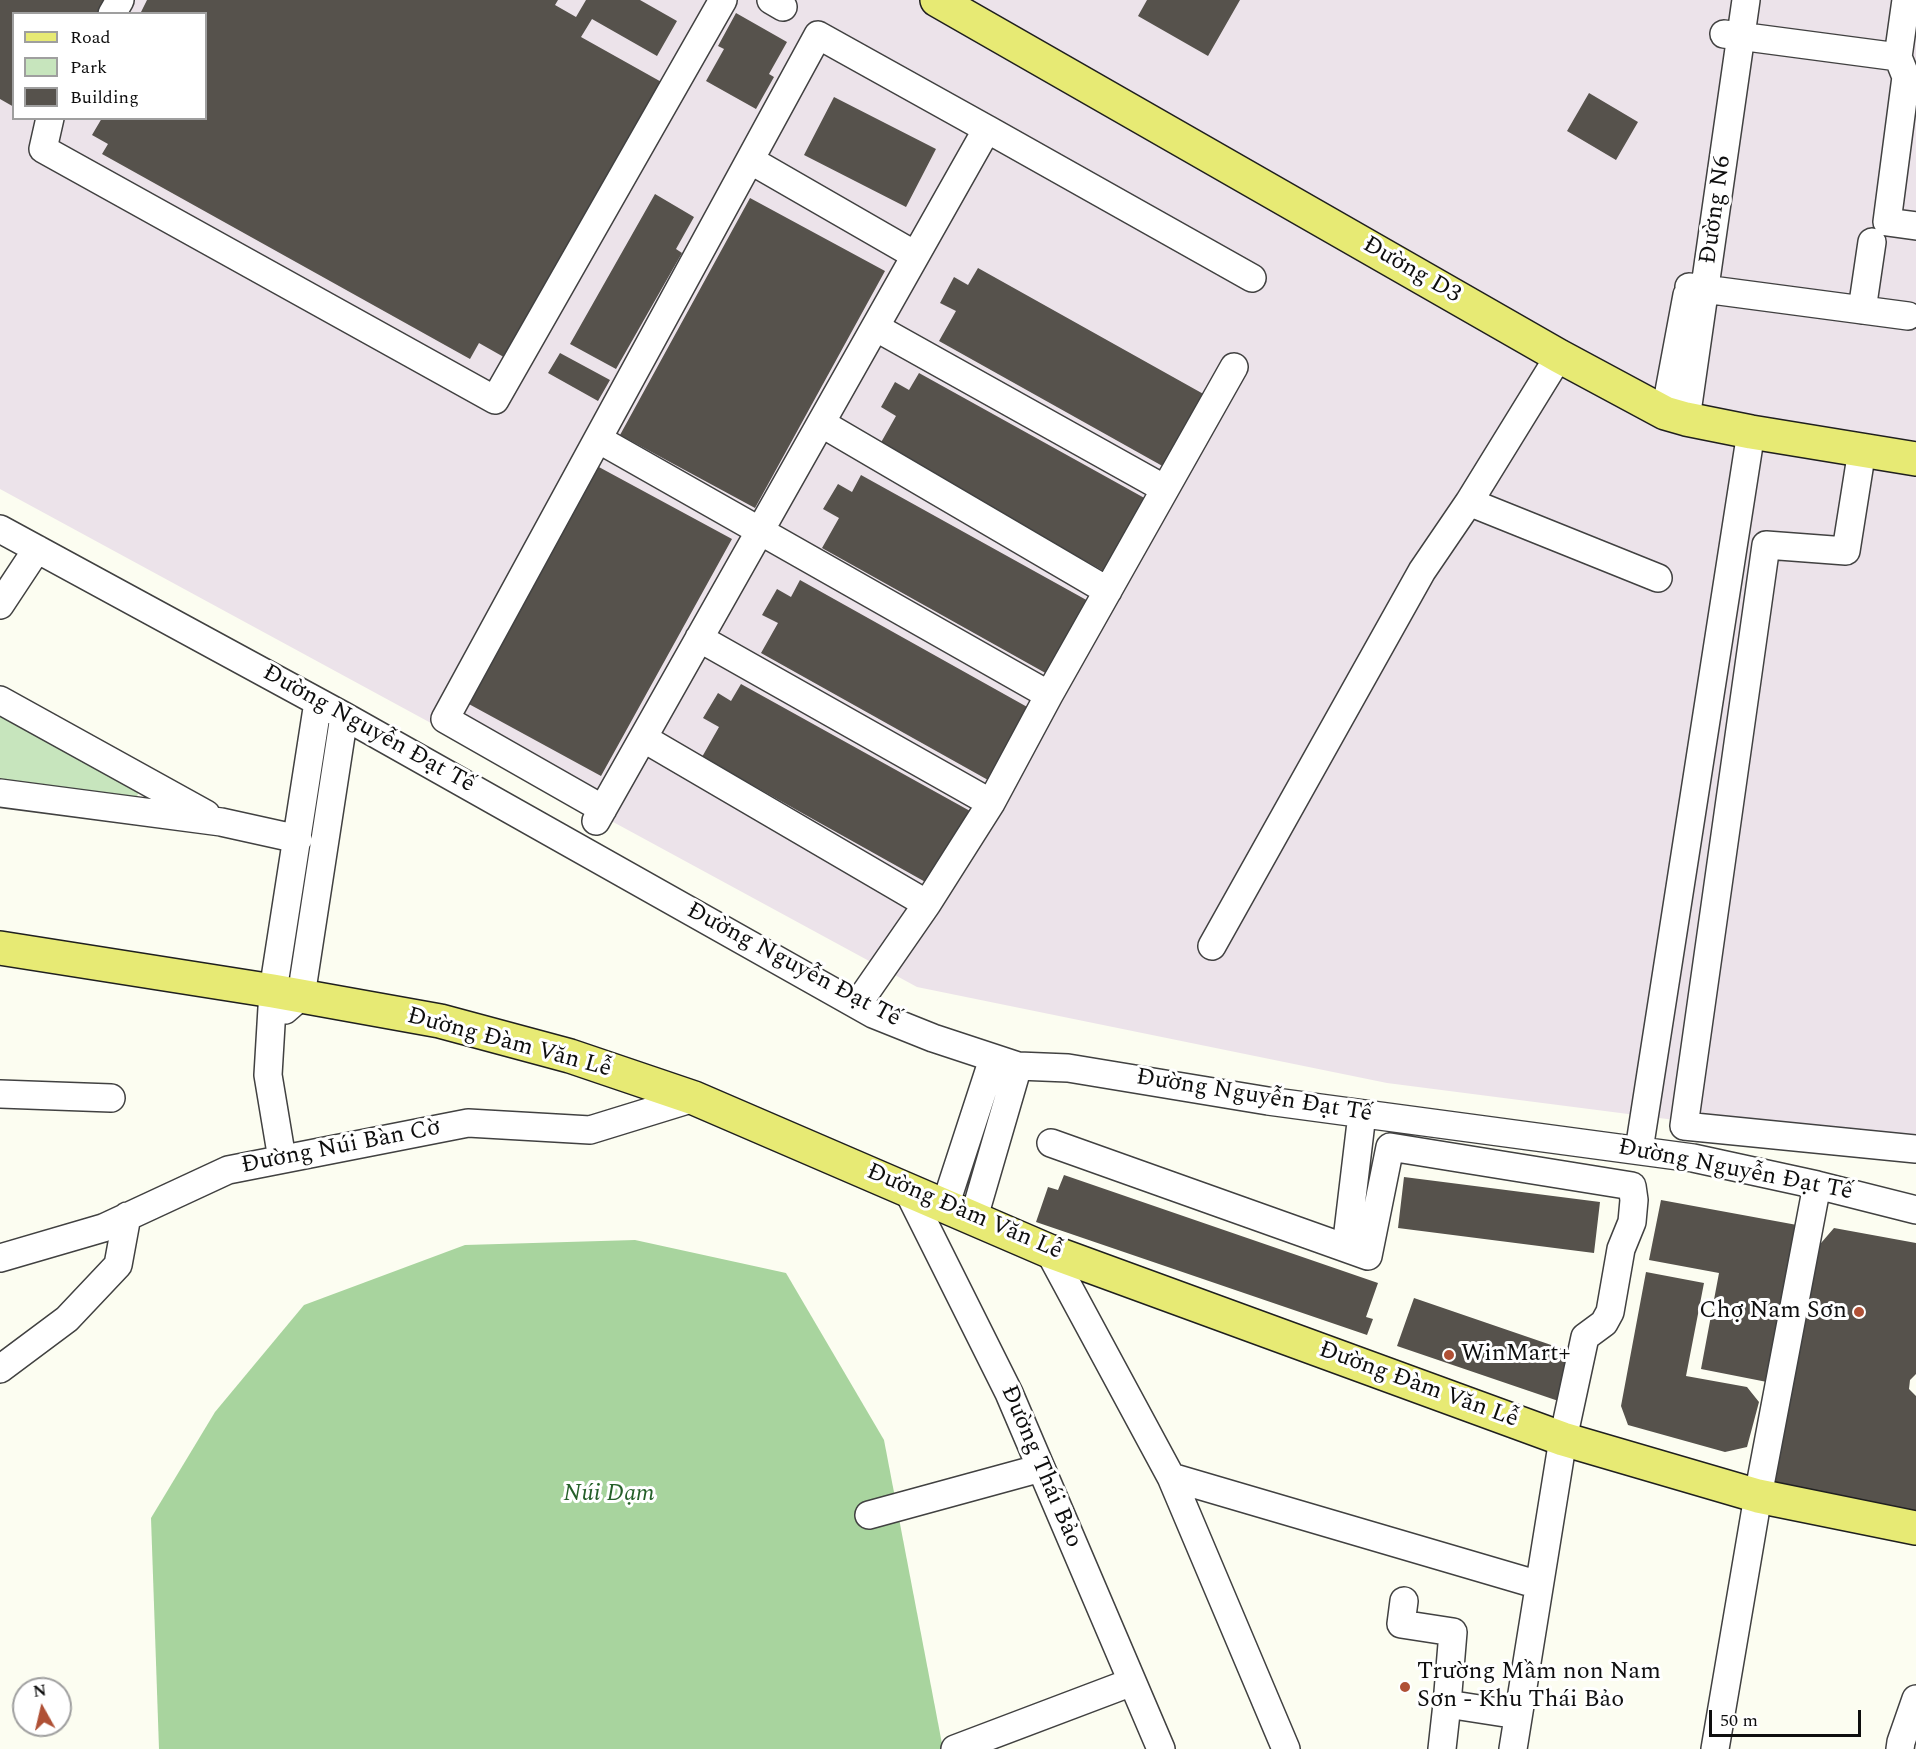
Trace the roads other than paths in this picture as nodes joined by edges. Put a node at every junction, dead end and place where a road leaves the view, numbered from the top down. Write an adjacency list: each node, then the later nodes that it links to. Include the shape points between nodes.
1 (723, 0): 8 (street, via 495,400 43,149)
2 (937, 0): 19 (main road, Đường D3)
3 (1729, 0): 6 (street, Đường N6)
4 (1746, 0): 6 (street, Đường N6)
5 (1906, 0): 7 (street)
6 (1733, 35): 7 (street); 15 (street, Đường N6)
7 (1898, 57): 11 (street, via 1906,77 1887,222)
8 (50, 120)
9 (987, 129): 10 (street, via 818,35); 13 (street); 14 (street)
10 (750, 160): 13 (street); 24 (street)
11 (1916, 226)
12 (1872, 242): 16 (street)
13 (915, 255): 18 (street)
14 (1252, 278)
15 (1697, 289): 16 (street); 21 (street, Đường N6)
16 (1862, 310): 17 (street)
17 (1908, 316)
18 (875, 327): 22 (street); 27 (street)
19 (1559, 356): 21 (main road, Đường D3); 28 (street)
20 (1234, 367): 27 (street)
21 (1676, 416): 23 (main road, Đường D3)
22 (821, 423): 30 (street); 33 (street)
23 (1751, 432): 25 (main road, Đường D3); 57 (street)
24 (598, 439): 30 (street); 40 (street, via 445,719 599,815)
25 (1862, 450): 26 (main road, Đường D3); 56 (street, via 1846,551 1766,545 1684,1126)
26 (1916, 459)
27 (1166, 489): 33 (street)
28 (1469, 502): 32 (street); 46 (street, via 1422,571)
29 (0, 529): 31 (street, Đường Nguyễn Đạt Tế)
30 (760, 531): 35 (street); 36 (street)
31 (38, 549): 34 (street); 38 (street, Đường Nguyễn Đạt Tế)
32 (1658, 578)
33 (1108, 591): 36 (street)
34 (0, 605)
35 (699, 638): 40 (street); 42 (street)
36 (1049, 695): 42 (street)
37 (0, 700): 43 (street)
38 (318, 702): 39 (street, Đường Nguyễn Đạt Tế); 44 (street)
39 (344, 716): 48 (street); 49 (street, Đường Nguyễn Đạt Tế)
40 (643, 738): 45 (street)
41 (0, 793): 43 (street)
42 (991, 803): 45 (street)
43 (221, 822): 44 (street)
44 (297, 839): 48 (street)
45 (927, 904): 49 (street)
46 (1212, 946)
47 (0, 948): 48 (main road, Đường Đàm Văn Lễ)
48 (281, 1003): 53 (main road, Đường Đàm Văn Lễ, via 440,1021 570,1056); 58 (street, via 268,1075)
49 (857, 1005): 50 (street, Đường Nguyễn Đạt Tế, via 933,1038)
50 (1005, 1062): 54 (street, Đường Nguyễn Đạt Tế, via 1068,1068); 62 (street)
51 (0, 1094): 52 (street)
52 (111, 1098)
53 (694, 1098): 58 (street, Đường Núi Bàn Cờ, via 590,1130 468,1123); 60 (main road, Đường Đàm Văn Lễ)
54 (1362, 1114): 57 (street, Đường Nguyễn Đạt Tế); 64 (street)
55 (1051, 1143): 64 (street)
56 (1916, 1149)
57 (1639, 1150): 59 (street, Đường Nguyễn Đạt Tế)
58 (282, 1159): 63 (street, Đường Núi Bàn Cờ, via 228,1170)
59 (1817, 1185): 61 (street, Đường Nguyễn Đạt Tế); 71 (street)
60 (908, 1191): 62 (main road, Đường Đàm Văn Lễ); 69 (street, Đường Thái Bảo, via 1009,1393)
61 (1916, 1210)
62 (959, 1212): 65 (main road, Đường Đàm Văn Lễ)
63 (128, 1216): 66 (street, Đường Núi Bàn Cờ, via 103,1228); 67 (street, via 118,1265 67,1319)
64 (1346, 1248): 68 (street, via 1368,1256 1390,1147 1632,1186 1632,1222 1612,1244 1610,1312 1604,1323 1585,1336)
65 (1049, 1251): 68 (main road, Đường Đàm Văn Lễ); 70 (street)
66 (0, 1258)
67 (0, 1369)
68 (1563, 1439): 71 (main road, Đường Đàm Văn Lễ); 74 (street)
69 (1041, 1468): 72 (street); 76 (street, Đường Thái Bảo)
70 (1172, 1477): 74 (street); 82 (street)
71 (1758, 1496): 73 (main road, Đường Đàm Văn Lễ); 85 (street)
72 (869, 1515)
73 (1916, 1528)
74 (1539, 1585): 79 (street)
75 (1404, 1601): 78 (street, via 1401,1624 1453,1632)
76 (1132, 1682): 80 (street); 81 (street, Đường Thái Bảo)
77 (1916, 1700): 86 (street)
78 (1446, 1704): 79 (street); 83 (street)
79 (1518, 1715): 84 (street)
80 (955, 1749)
81 (1161, 1749)
82 (1286, 1749)
83 (1442, 1749)
84 (1513, 1749)
85 (1715, 1749)
86 (1900, 1749)

